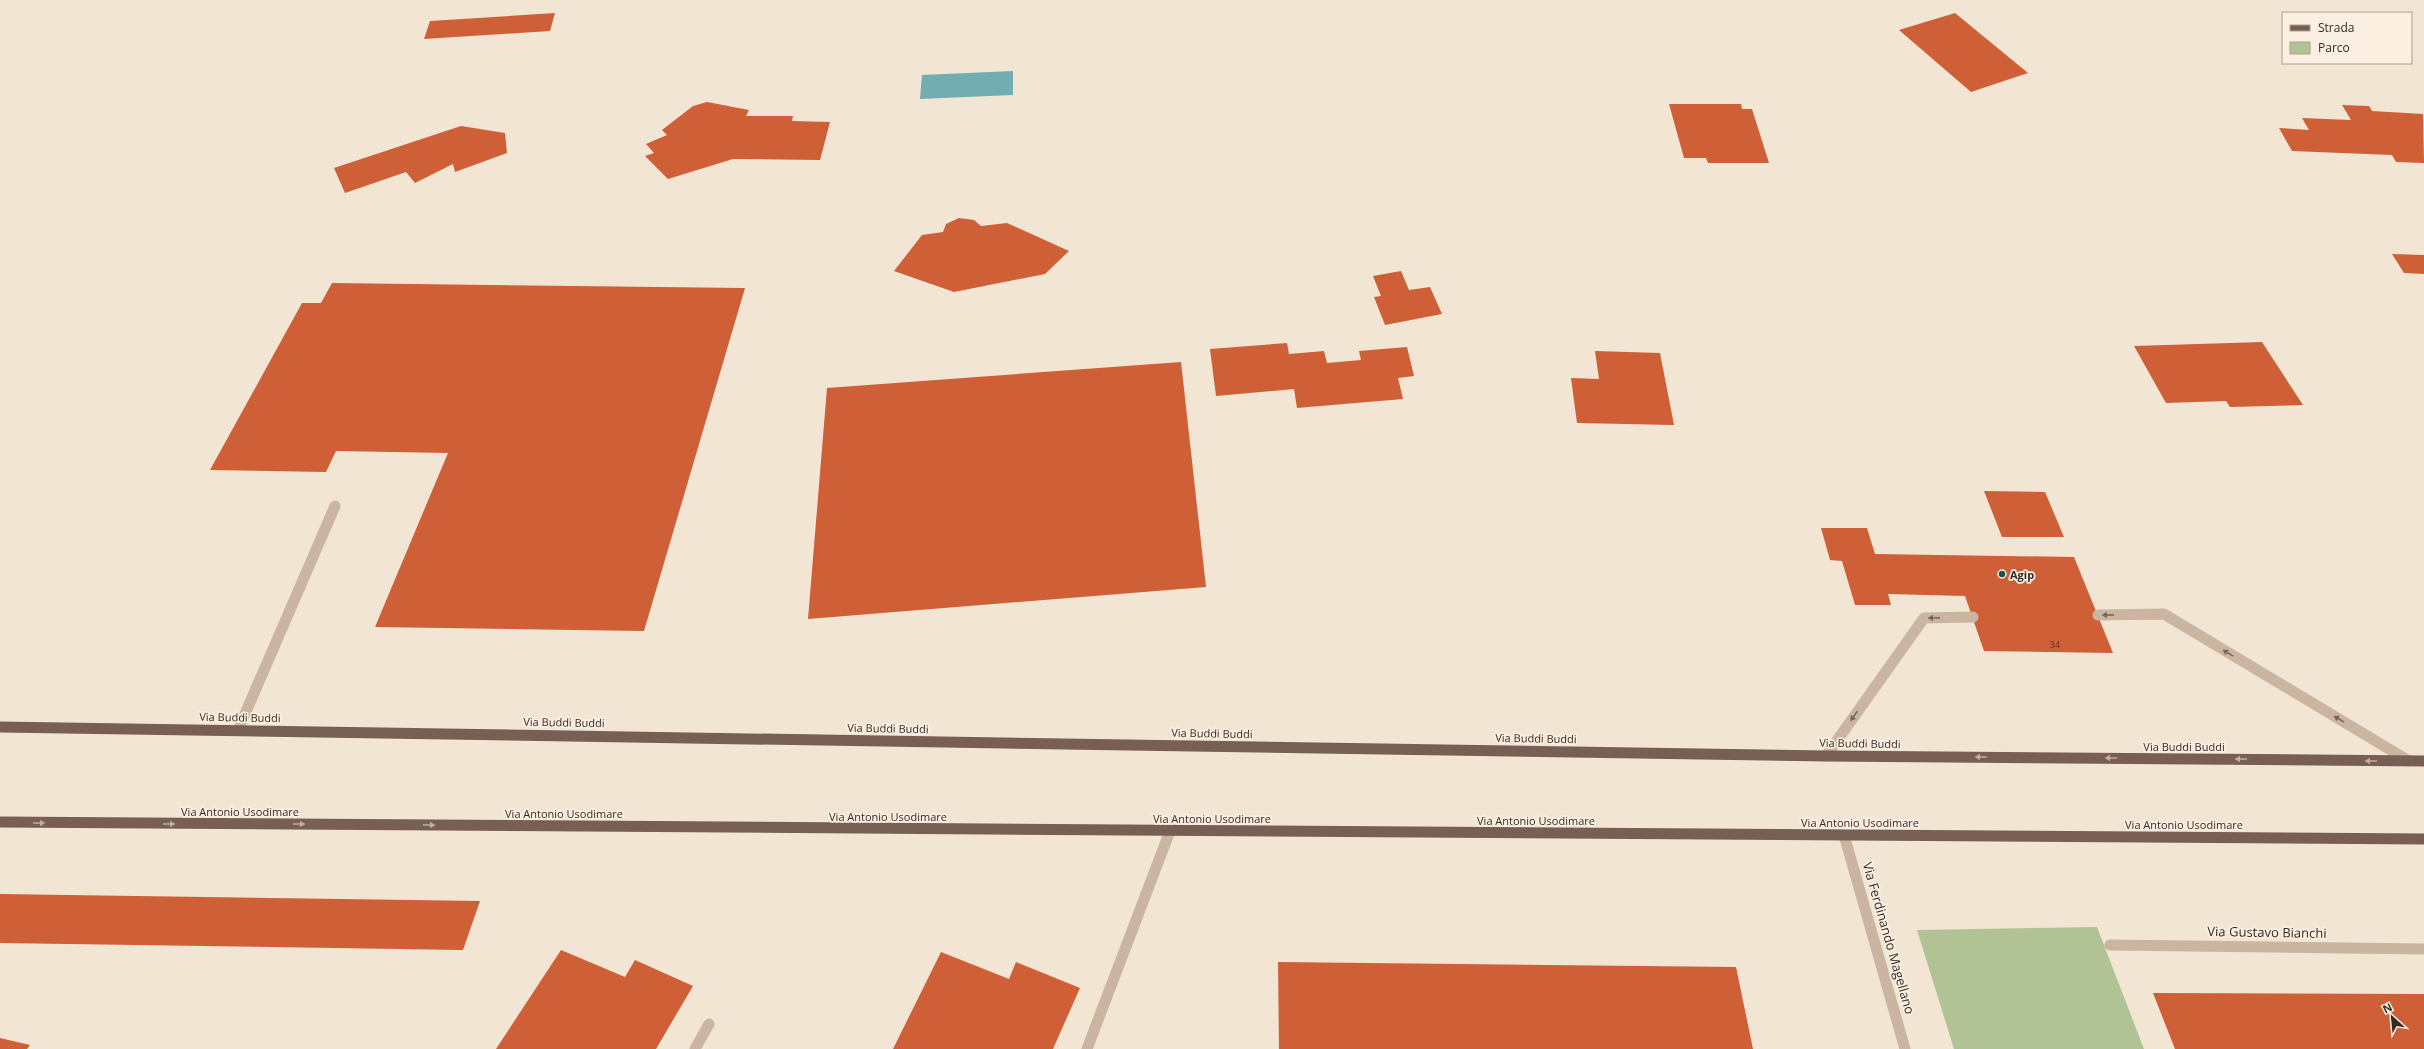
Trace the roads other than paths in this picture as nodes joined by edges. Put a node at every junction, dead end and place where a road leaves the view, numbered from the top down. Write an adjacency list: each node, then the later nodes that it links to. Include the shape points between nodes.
1 (336, 506): 5 (street)
2 (2098, 615): 7 (street, one-way to 2, via 2164,614)
3 (1973, 617): 6 (street, one-way to 6, via 1924,618)
4 (0, 726): 5 (main road, Via Buddi Buddi)
5 (238, 730): 6 (main road, Via Buddi Buddi)
6 (1826, 756): 7 (main road, Via Buddi Buddi, one-way to 6)
7 (2409, 761): 8 (main road, Via Buddi Buddi)
8 (2424, 761)
9 (0, 822): 10 (main road, Via Antonio Usodimare, one-way to 10)
10 (1170, 831): 11 (main road, Via Antonio Usodimare); 17 (street)
11 (1844, 835): 12 (main road, Via Antonio Usodimare); 18 (street, Via Ferdinando Magellano)
12 (2424, 839)
13 (2110, 945): 14 (street, Via Gustavo Bianchi)
14 (2424, 949)
15 (709, 1024): 16 (street)
16 (695, 1049)
17 (1087, 1049)
18 (1905, 1049)

